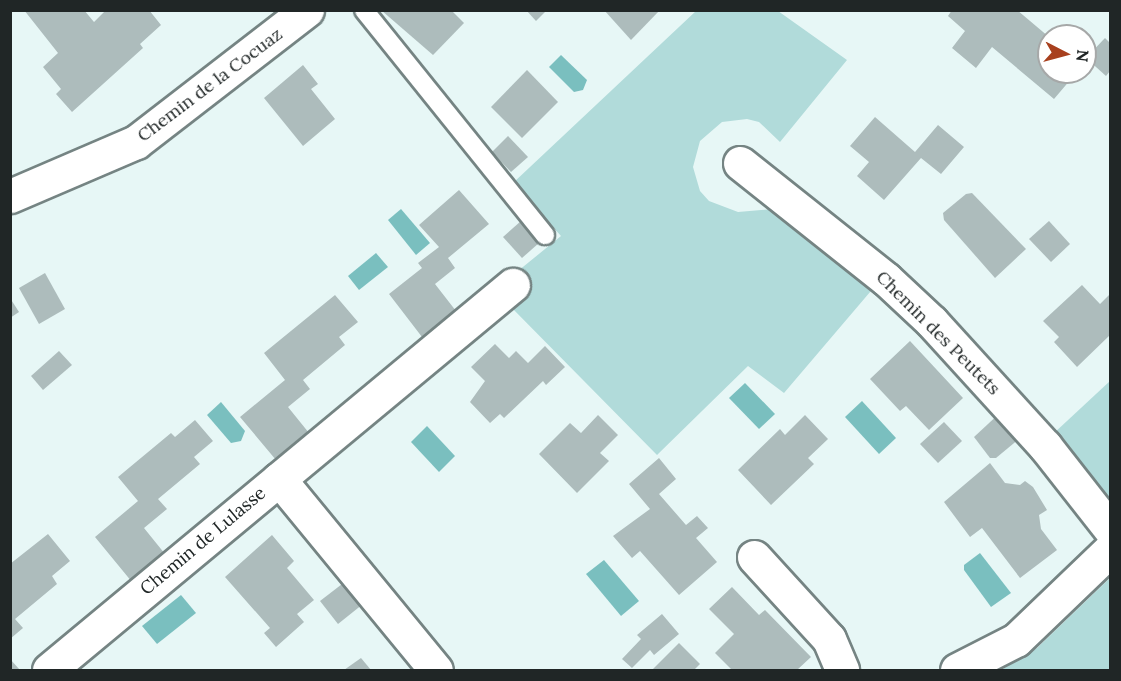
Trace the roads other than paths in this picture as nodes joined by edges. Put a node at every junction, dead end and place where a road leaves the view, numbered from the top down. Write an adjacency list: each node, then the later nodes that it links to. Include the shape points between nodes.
1 (307, 10): 4 (street, Chemin de la Cocuaz, via 136,142)
2 (364, 10): 5 (lane)
3 (740, 163): 8 (street, Chemin des Peutets, via 886,279 932,322 1045,446)
4 (10, 196)
5 (545, 235)
6 (513, 285): 7 (street)
7 (279, 479): 11 (street, Chemin de Lulasse); 12 (street, Chemin de Lulasse)
8 (1110, 529)
9 (1110, 550): 14 (street, via 1016,640)
10 (754, 556): 13 (street, via 830,639)
11 (49, 670)
12 (436, 670)
13 (842, 670)
14 (957, 670)

